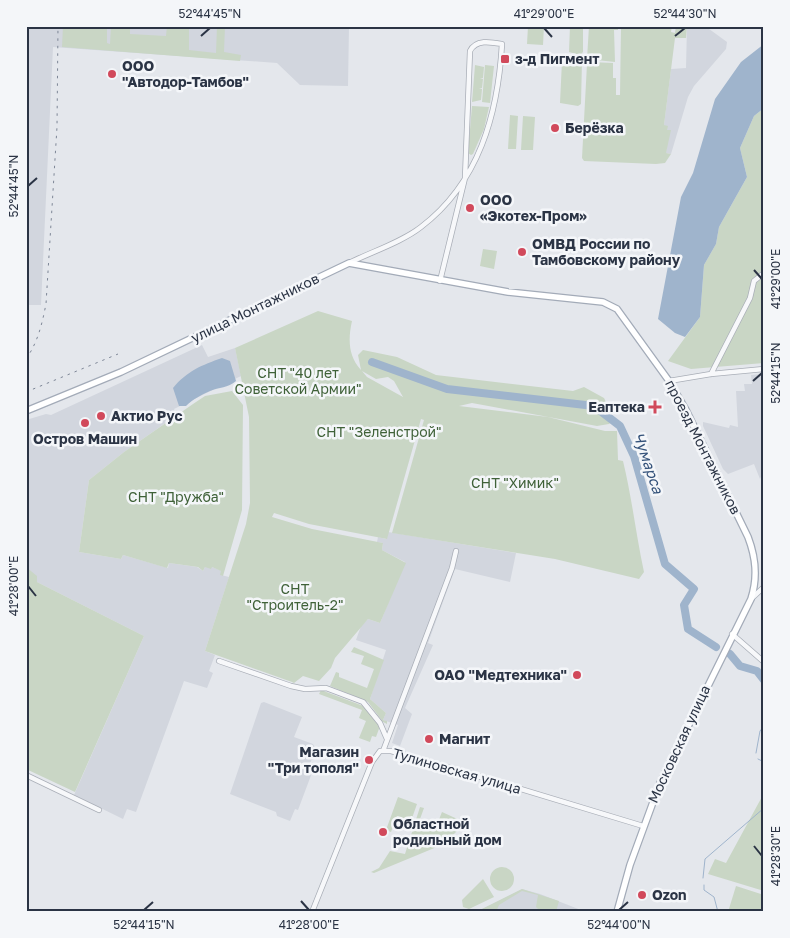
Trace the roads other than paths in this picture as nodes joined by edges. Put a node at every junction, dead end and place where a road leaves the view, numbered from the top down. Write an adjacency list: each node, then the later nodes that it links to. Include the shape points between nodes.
1 (464, 178): 1 (street, улица Монтажников, via 470,51 481,43 502,44 492,119); 2 (street, улица Монтажников, via 451,199 421,228); 4 (street)
2 (349, 263): 4 (main road, проезд Монтажников); 8 (main road, улица Монтажников, via 121,372)
3 (764, 273): 6 (street, via 754,281 750,298)
4 (440, 281): 7 (main road, проезд Монтажников, via 540,297 602,302 617,310)
5 (764, 370): 6 (street)
6 (711, 374): 7 (street)
7 (669, 381): 11 (main road, проезд Монтажников, via 748,537 754,553 756,576)
8 (26, 411)
9 (456, 551): 15 (street)
10 (764, 587): 11 (street, Московская улица)
11 (751, 599): 12 (main road, Московская улица)
12 (732, 634): 14 (street); 19 (main road, Московская улица, via 660,783)
13 (219, 661): 15 (street, via 291,686 326,688 363,702 380,723)
14 (764, 662)
15 (387, 739): 16 (street)
16 (383, 751): 19 (street, Тулиновская улица, via 452,768); 20 (street, Тулиновская улица, via 377,753 372,762)
17 (26, 775): 18 (street)
18 (99, 810)
19 (643, 826): 21 (main road, Московская улица)
20 (312, 912)
21 (617, 912)

